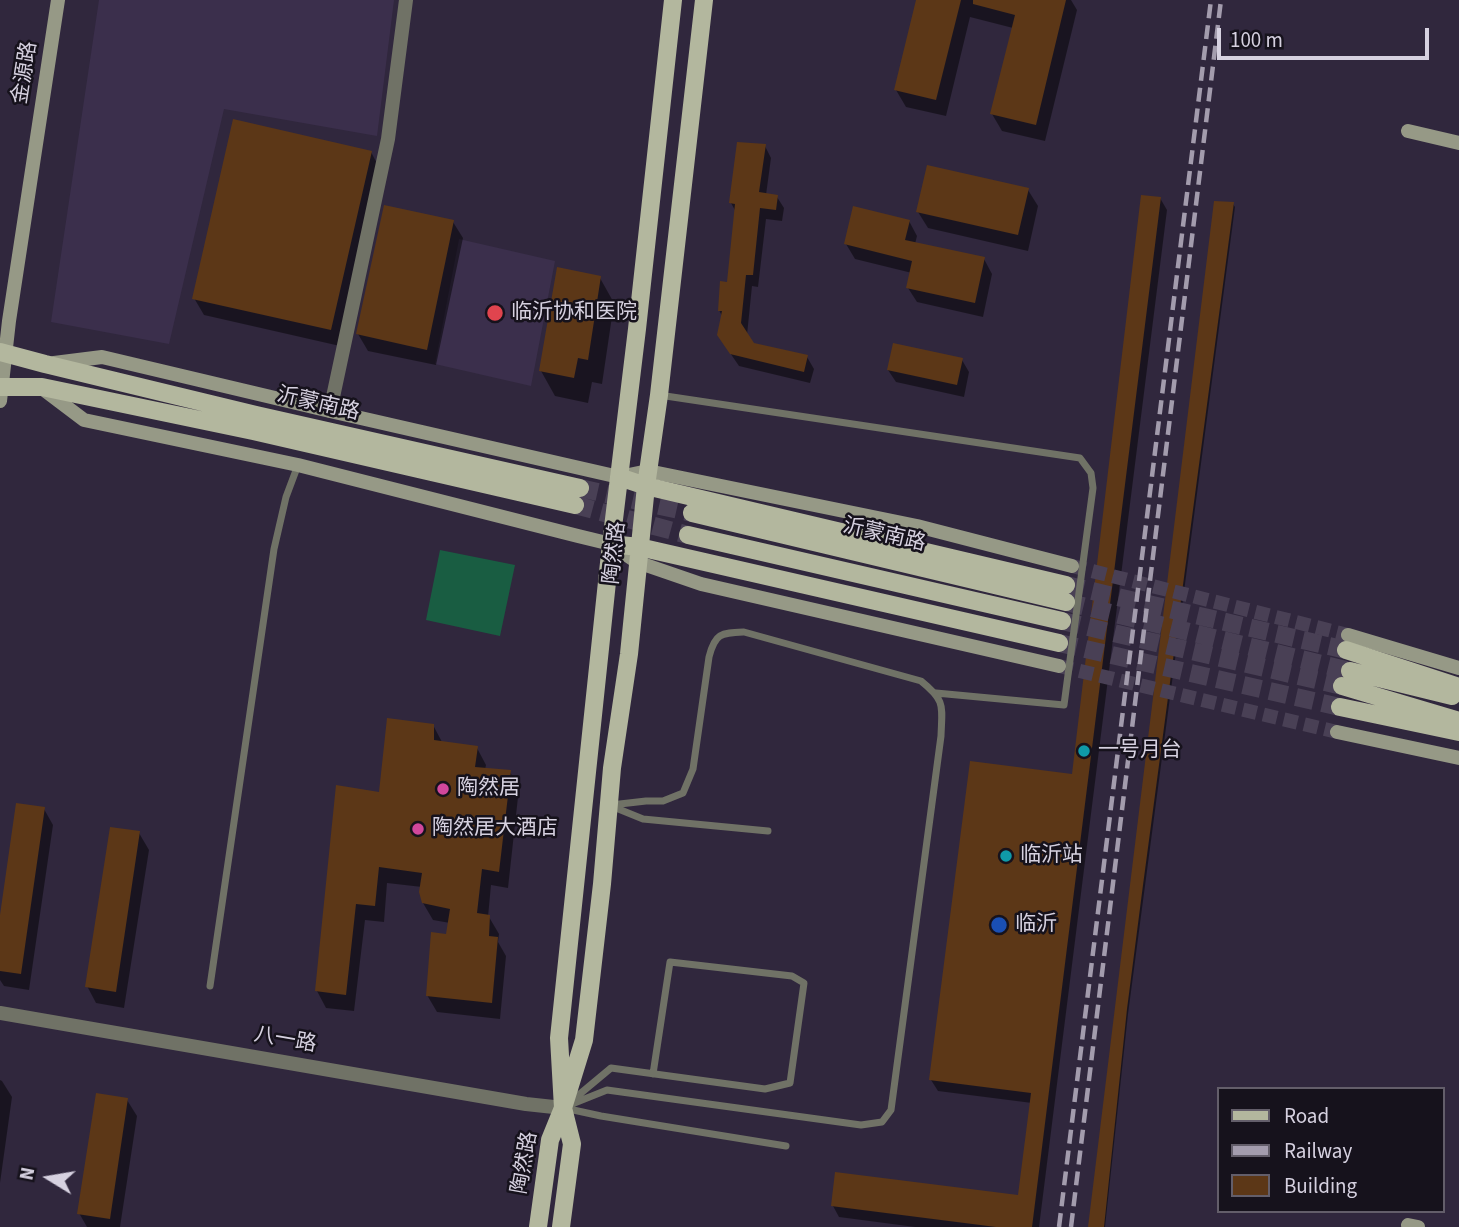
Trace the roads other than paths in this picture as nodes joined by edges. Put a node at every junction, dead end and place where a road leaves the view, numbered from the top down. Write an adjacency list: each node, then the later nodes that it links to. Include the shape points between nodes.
1 (58, 0): 7 (street, 金源路)
2 (405, 0): 12 (street, via 388,139)
3 (673, 0): 14 (main road, 陶然路)
4 (704, 0): 11 (main road, 陶然路)
5 (1408, 131): 6 (street)
6 (1459, 143)
7 (3, 353): 8 (main road, 沂蒙南路); 9 (street, 金源路)
8 (45, 364): 10 (main road, 沂蒙南路, via 578,496); 12 (street, via 102,357)
9 (1, 384): 10 (main road, 沂蒙南路)
10 (42, 387): 13 (street, via 84,420)
11 (659, 395): 15 (main road, 陶然路); 27 (lane, via 1080,458 1091,472 1093,488 1064,705)
12 (330, 411): 14 (street)
13 (298, 466): 18 (street); 36 (lane, via 274,549)
14 (619, 477): 15 (main road); 18 (main road, 陶然路)
15 (647, 479): 16 (main road, 沂蒙南路, via 1066,594); 19 (main road, 陶然路); 20 (street, via 917,526)
16 (692, 513)
17 (688, 535): 21 (main road, 沂蒙南路)
18 (611, 544): 19 (main road); 39 (main road, 陶然路, via 559,1038)
19 (638, 555): 22 (main road); 24 (street, via 701,584); 34 (main road, 陶然路)
20 (1072, 566)
21 (1062, 621)
22 (1059, 643)
23 (1347, 643): 25 (street); 26 (main road)
24 (1059, 666)
25 (1459, 668)
26 (1459, 687)
27 (936, 693): 34 (lane, via 921,681 744,632 724,633 713,641 693,769 683,793 663,801); 39 (lane, via 943,706 941,736 891,1110 882,1122 861,1125 607,1090)
28 (1459, 698): 30 (main road, via 1346,678)
29 (1340, 707): 32 (main road)
30 (1459, 721)
31 (1337, 732): 33 (street)
32 (1459, 732)
33 (1459, 758)
34 (610, 805): 35 (lane, via 643,819); 39 (main road, 陶然路, via 584,1040)
35 (768, 831)
36 (210, 986)
37 (0, 1013): 39 (street, 八一路)
38 (653, 1074): 38 (lane, via 765,1089 790,1083 804,983 792,976 670,962); 39 (lane, via 611,1068)
39 (563, 1108): 40 (lane); 41 (main road, 陶然路, via 550,1140); 42 (main road, 陶然路, via 572,1144)
40 (786, 1146)
41 (538, 1227)
42 (561, 1227)

